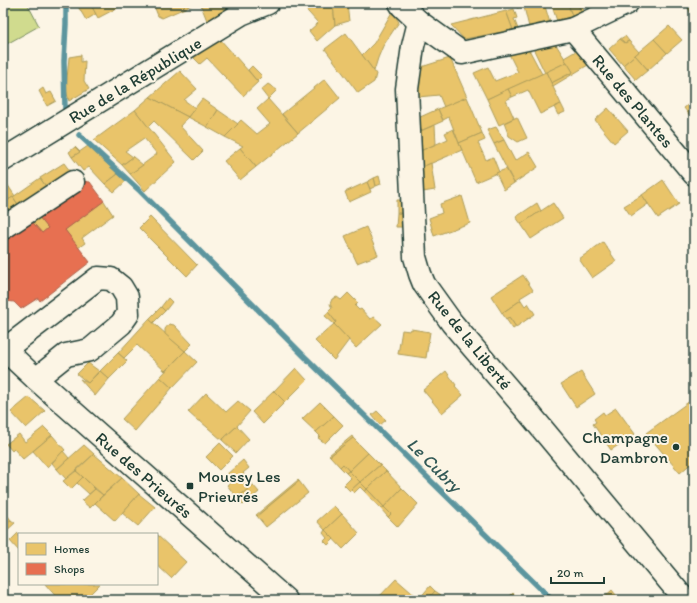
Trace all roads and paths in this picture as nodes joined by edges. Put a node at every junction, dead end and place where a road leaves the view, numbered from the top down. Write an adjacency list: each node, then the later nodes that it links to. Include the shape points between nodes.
1 (268, 3): 6 (street, Rue de la République, via 241,14)
2 (400, 3): 4 (street)
3 (627, 3): 5 (street)
4 (419, 22): 5 (street, via 462,53); 13 (street, Rue de la Liberté, via 407,89 415,258 424,284 452,323)
5 (573, 29): 7 (street, Rue des Plantes)
6 (3, 160)
7 (694, 174)
8 (73, 182): 9 (street)
9 (3, 228)
10 (4, 349): 11 (street, Rue des Prieurés); 11 (street, via 98,278 111,279 121,286 127,297 128,314 121,324 90,350 66,355)
11 (36, 379): 12 (street, Rue des Prieurés)
12 (286, 600)
13 (686, 600)

